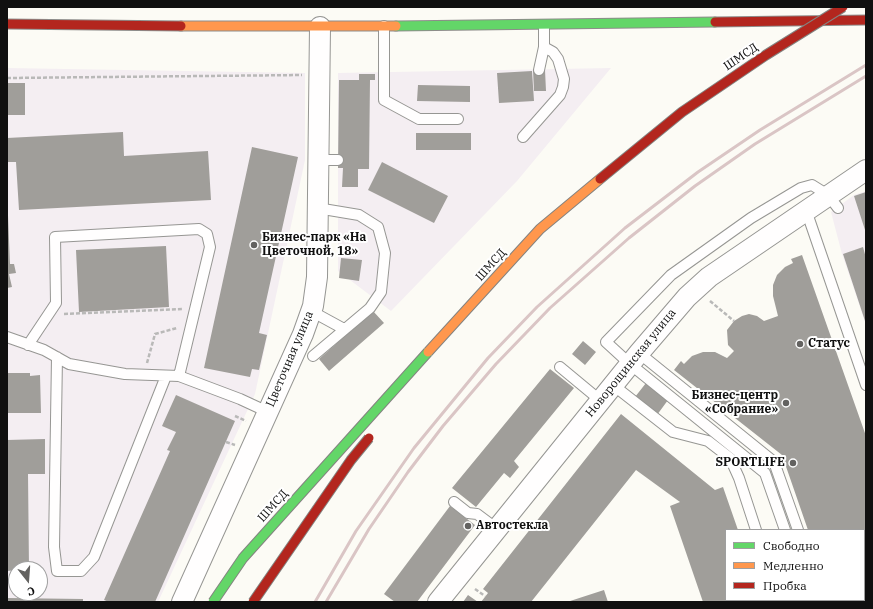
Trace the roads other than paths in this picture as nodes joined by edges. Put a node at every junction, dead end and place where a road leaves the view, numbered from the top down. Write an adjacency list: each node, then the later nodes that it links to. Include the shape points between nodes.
1 (843, 7): 40 (main road, ШМСД, bridge, via 682,112 540,229 243,558)
2 (851, 7): 19 (main road, ШМСД, via 767,61 679,124 549,233)
3 (866, 20): 5 (main road)
4 (7, 24): 6 (main road)
5 (544, 25): 7 (main road); 8 (lane)
6 (320, 26): 7 (main road); 12 (street, Цветочная улица)
7 (384, 26): 10 (lane, via 384,100 419,119)
8 (544, 47): 9 (lane); 11 (lane, via 553,52 558,60 564,79 563,87 560,94)
9 (539, 70)
10 (458, 120)
11 (523, 137)
12 (318, 160): 13 (lane); 16 (street, Цветочная улица)
13 (338, 160)
14 (866, 170): 15 (street, Новорощинская улица)
15 (833, 202): 17 (street, Новорощинская улица); 25 (lane, via 812,185 801,188 751,218 671,274 606,342)
16 (317, 208): 18 (street, Цветочная улица, via 317,277); 20 (lane, via 359,215 378,227 385,253 381,292 370,308)
17 (806, 210): 25 (street, Новорощинская улица, via 703,282 674,310); 30 (lane)
18 (311, 310): 20 (lane); 32 (street, Цветочная улица)
19 (469, 321)
20 (344, 329): 23 (lane)
21 (7, 337): 22 (lane)
22 (28, 345): 24 (lane); 28 (lane, via 56,303 55,237 199,229 207,234 210,247)
23 (314, 356)
24 (57, 357): 27 (lane, via 69,364 124,374); 27 (lane, via 54,547 56,572 81,571 94,557)
25 (634, 358): 29 (street, Новорощинская улица); 37 (lane, via 765,473); 38 (lane, via 774,462)
26 (560, 367): 31 (lane)
27 (166, 376): 28 (lane)
28 (179, 376): 32 (lane)
29 (613, 385): 31 (street, Новорощинская улица); 36 (lane, via 673,432 708,441 730,458)
30 (866, 385)
31 (601, 400): 35 (street, Новорощинская улица)
32 (268, 412): 39 (street, Цветочная улица)
33 (376, 429): 41 (main road, bridge, via 351,460)
34 (454, 502): 35 (lane, via 474,518)
35 (497, 529): 42 (street, Новорощинская улица)
36 (756, 529)
37 (785, 529)
38 (798, 529)
39 (182, 602)
40 (213, 602)
41 (253, 602)
42 (438, 602)

